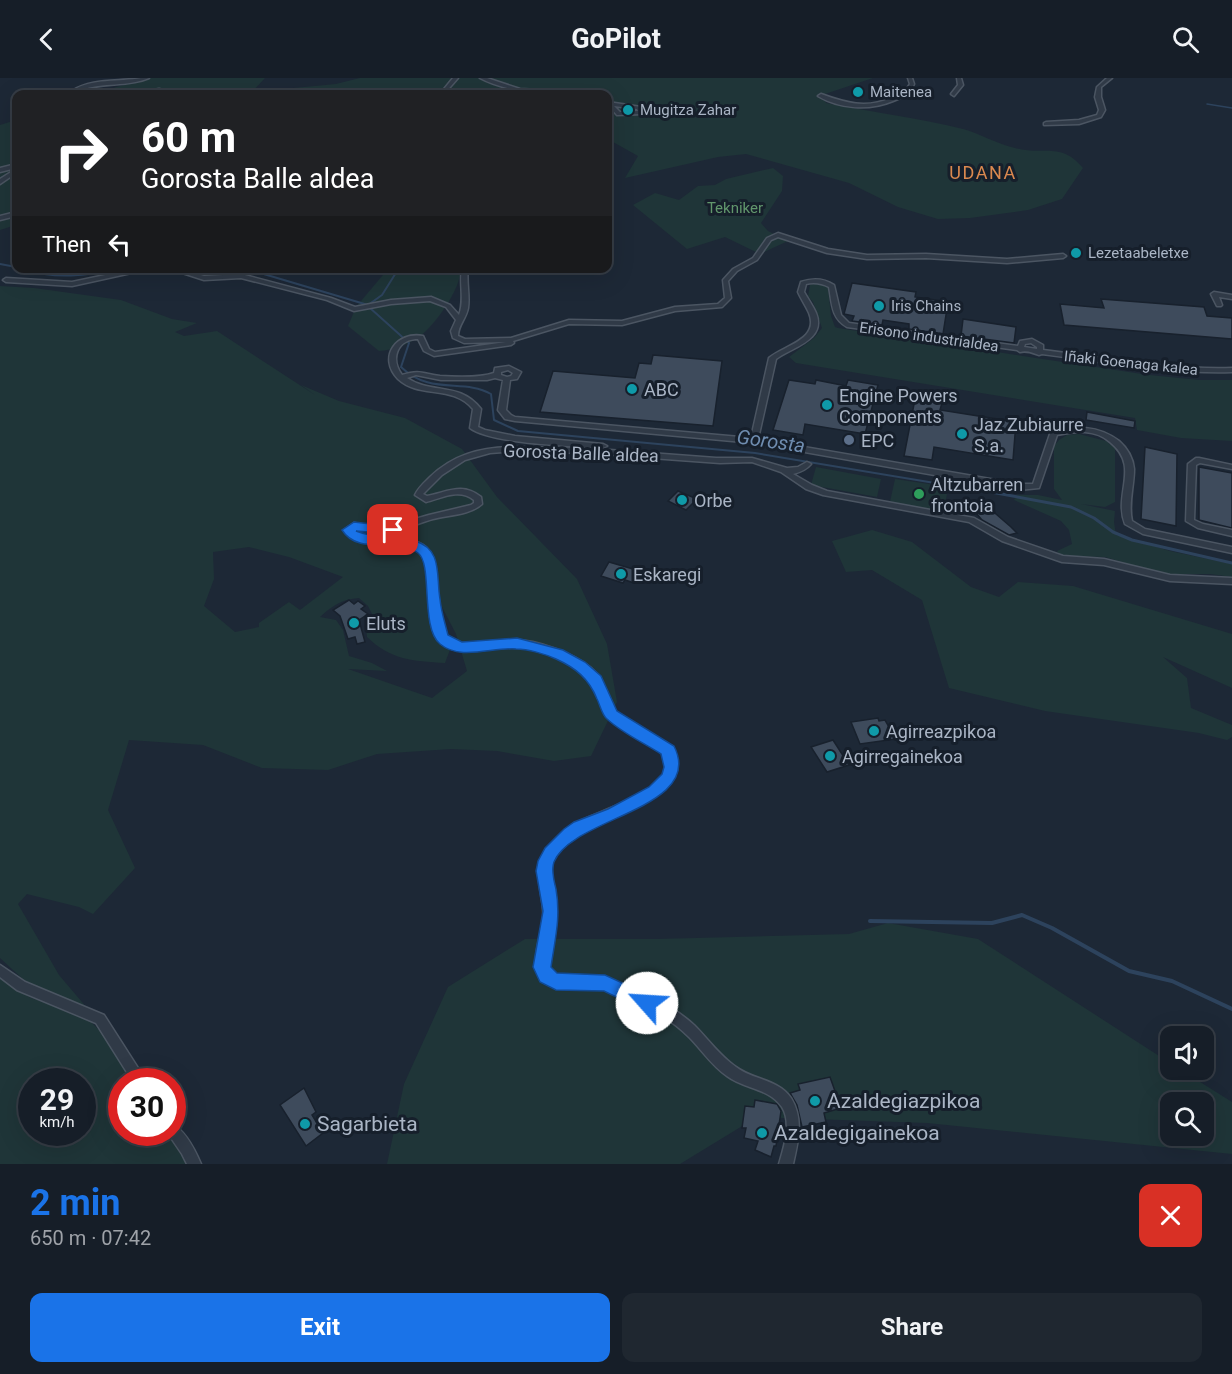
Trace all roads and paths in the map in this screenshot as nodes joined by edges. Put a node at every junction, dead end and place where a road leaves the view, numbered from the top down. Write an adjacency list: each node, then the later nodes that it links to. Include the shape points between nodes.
1 (147, 78): 7 (street)
2 (456, 78): 8 (street)
3 (482, 78): 9 (street)
4 (910, 78): 11 (street, via 909,91 876,107 846,105)
5 (959, 78): 10 (street, via 961,85)
6 (1110, 78): 14 (street, via 1099,87 1099,116)
7 (77, 90)
8 (446, 90)
9 (521, 90)
10 (954, 94)
11 (821, 96)
12 (612, 105): 13 (street, via 643,110 624,114)
13 (612, 108)
14 (1046, 124)
15 (1063, 256): 23 (street, via 1007,261 867,257 827,251 778,235 769,239 755,258 728,276 728,298 720,306 675,309 622,323 569,322)
16 (126, 273): 19 (street, via 72,284)
17 (187, 273): 22 (street, via 204,278 241,276 354,309 431,299 448,306)
18 (465, 273): 22 (street, via 465,303)
19 (6, 280)
20 (1232, 297): 21 (street, via 1214,294)
21 (1219, 305)
22 (460, 320): 23 (street, via 454,333 459,339)
23 (511, 340): 27 (street, via 507,345 434,354 426,350 421,337 405,338 392,362)
24 (1035, 352): 25 (street, Iñaki Goenaga kalea, via 1163,368); 29 (street, Erisono industrialdea, via 1039,344 1029,341 1021,344 1020,350 847,325 838,316 832,286 820,281 807,282 801,286 801,292 813,313 813,330 802,343 773,358)
25 (1232, 370)
26 (496, 375): 27 (street); 28 (street); 28 (street, via 505,368 515,370 516,375)
27 (406, 377): 30 (street, via 413,385 465,397 477,409 474,428 479,432)
28 (507, 380): 29 (street, via 502,410 515,419)
29 (754, 441): 35 (street, via 1029,487 1036,486 1054,433 1089,429 1124,446 1130,457 1128,522 1143,531)
30 (652, 454): 33 (street, Gorosta Balle aldea, via 751,460); 41 (street, Gorosta Balle aldea, via 562,449 480,452 447,468 419,495 426,499 446,492 469,492 478,499 469,510 441,514 393,530 354,526 348,530 366,540 412,544 425,551 431,562 433,599 442,637 447,642 461,647 517,643 558,654 580,665 596,680 612,714 668,751 672,767 668,778 654,791 614,814 580,826 546,861 551,911 542,967 556,981 605,983 668,1013 735,1075 773,1088 787,1103 792,1119 793,1137)
31 (807, 464): 33 (street)
32 (1232, 466): 34 (street, via 1199,460 1192,464 1190,521)
33 (785, 472): 36 (street, Gorosta Balle aldea, via 826,494 971,520 1005,539 1062,559 1104,561 1170,578)
34 (1232, 532)
35 (1232, 550)
36 (1232, 581)
37 (0, 970): 38 (street, via 21,986 100,1019)
38 (132, 1068)
39 (185, 1146): 40 (street)
40 (194, 1164)
41 (786, 1164)

